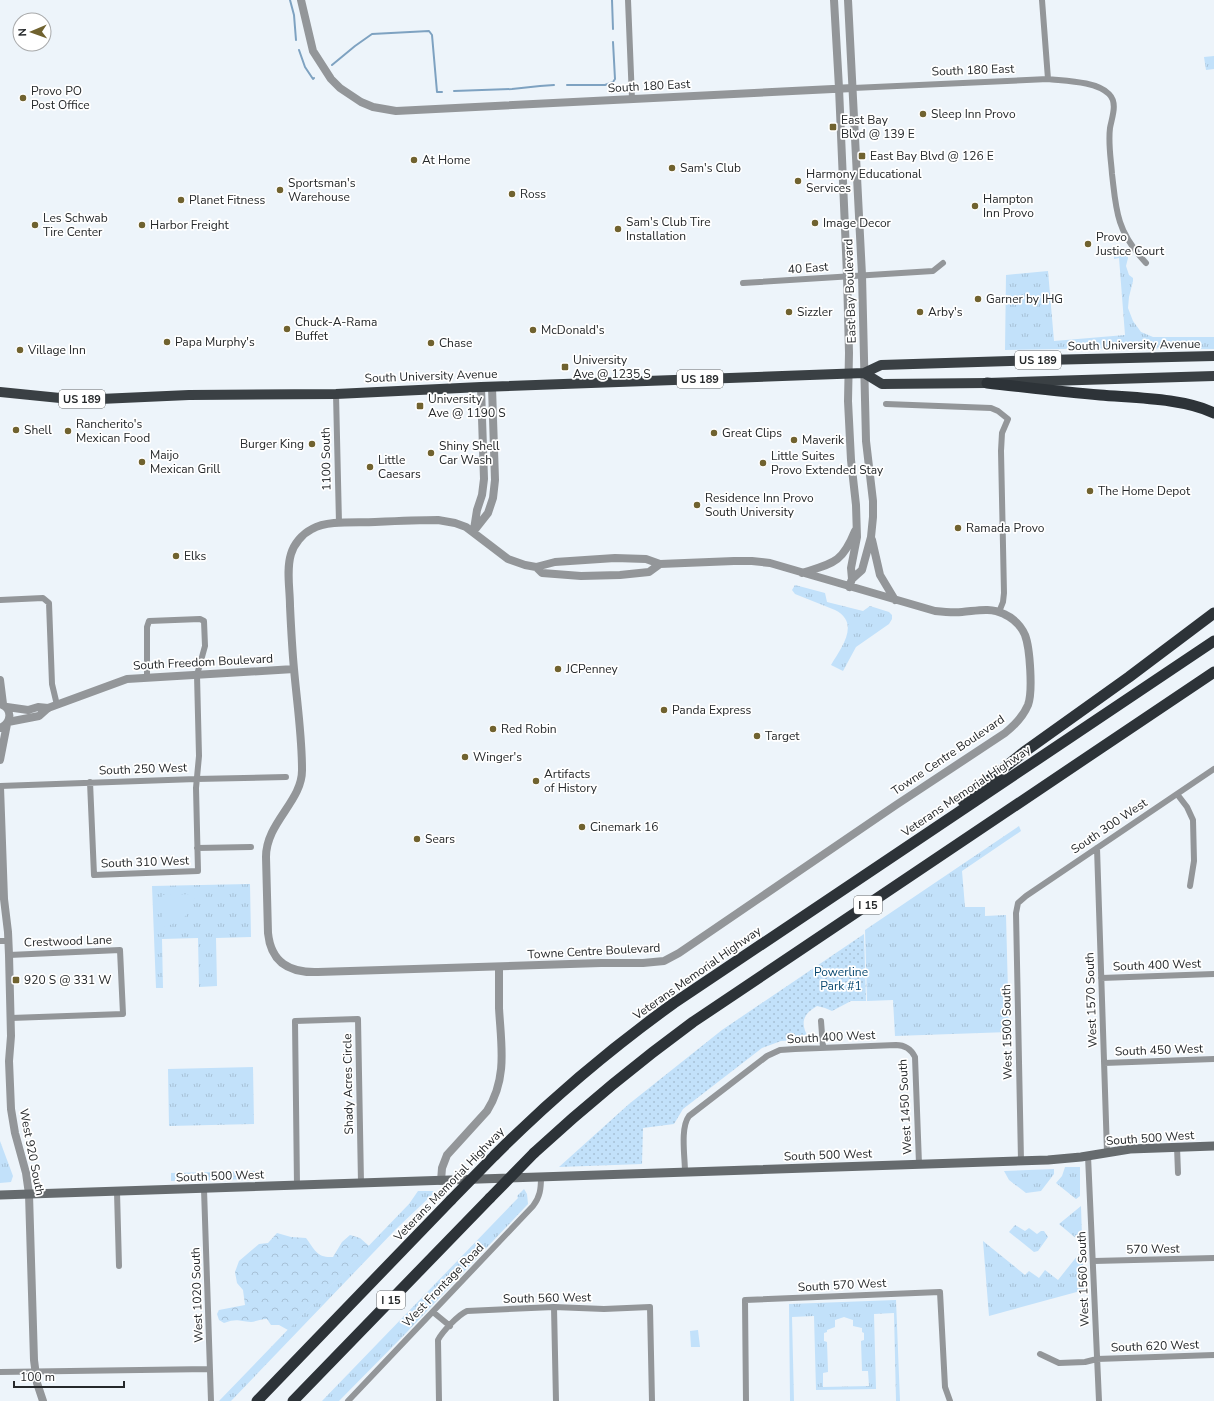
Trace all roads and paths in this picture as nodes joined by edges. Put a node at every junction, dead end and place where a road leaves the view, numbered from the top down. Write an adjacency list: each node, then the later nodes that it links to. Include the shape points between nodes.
1 (302, 0): 9 (street, South 180 East, via 313,51 331,78 351,96 373,107 396,111)
2 (628, 0): 9 (street)
3 (834, 0): 7 (street, East Bay Boulevard)
4 (848, 0): 8 (street, East Bay Boulevard)
5 (1042, 0): 6 (street)
6 (1048, 79): 8 (street, South 180 East); 11 (street, South 180 East, via 1090,84 1104,89 1113,99 1109,143 1115,203 1120,222 1133,249)
7 (839, 88): 8 (street, South 180 East); 9 (street, South 180 East); 12 (street, East Bay Boulevard)
8 (853, 88): 13 (street, East Bay Boulevard)
9 (632, 99)
10 (943, 263): 13 (street, 40 East, via 934,271)
11 (1146, 263)
12 (847, 275): 13 (street, 40 East); 14 (street, 40 East); 16 (street, East Bay Boulevard)
13 (862, 275): 17 (street, East Bay Boulevard)
14 (744, 283)
15 (1214, 356): 17 (highway, South University Avenue / US 189, via 882,365)
16 (849, 373): 17 (highway, South University Avenue / US 189); 21 (highway, South University Avenue / US 189); 27 (street, East Bay Boulevard, via 850,455)
17 (864, 373): 19 (highway, US 189, via 882,384); 29 (street, East Bay Boulevard, via 866,441 873,501)
18 (1214, 376): 19 (highway, US 189)
19 (987, 383): 25 (highway, via 1154,399 1202,407)
20 (481, 387): 21 (highway, South University Avenue / US 189); 23 (highway, South University Avenue / US 189); 28 (street, via 484,479)
21 (492, 387): 28 (street, via 495,480 493,498 488,513)
22 (0, 392): 23 (highway, South University Avenue / US 189, via 70,399)
23 (336, 394): 26 (street, 1100 South)
24 (886, 404): 36 (street, via 991,408 1008,419 1002,432 1001,445 1004,592)
25 (1214, 413)
26 (339, 523): 28 (street, Towne Centre Boulevard, via 438,520 466,527); 39 (street, Towne Centre Boulevard, via 311,529 298,541 291,554 289,572)
27 (857, 526): 32 (street, via 844,554 824,566); 33 (street, East Bay Boulevard)
28 (473, 532): 31 (street, Towne Centre Boulevard, via 508,559)
29 (871, 537): 33 (street, via 862,570); 35 (street, via 880,576)
30 (660, 564): 31 (street, via 646,558 615,558 554,562); 31 (street, Towne Centre Boulevard, via 649,572 589,576 542,573); 32 (street, Towne Centre Boulevard, via 752,561 778,564)
31 (536, 567)
32 (801, 573): 33 (street, Towne Centre Boulevard)
33 (851, 583): 35 (street, Towne Centre Boulevard)
34 (0, 600): 44 (street, via 43,598 49,603 52,684)
35 (895, 600): 36 (street, Towne Centre Boulevard, via 948,613 977,610)
36 (999, 612): 64 (street, Towne Centre Boulevard, via 1017,623 1028,647 1030,695 1022,716 1014,726 664,961)
37 (1214, 613): 57 (highway, via 1130,677 1024,752)
38 (1214, 640): 57 (highway, Veterans Memorial Highway / I 15)
39 (294, 669): 41 (street, South Freedom Boulevard); 64 (street, Towne Centre Boulevard, via 300,722 302,779 270,836 266,851 268,933 275,955 290,968 310,973)
40 (1214, 672): 104 (highway, I 15, bridge, via 693,1022 618,1079 534,1153)
41 (197, 675): 42 (street, South Freedom Boulevard); 42 (street, via 205,646 205,624 200,619 147,623); 51 (street, via 200,756)
42 (147, 677): 44 (street, South Freedom Boulevard, via 127,678)
43 (0, 680): 45 (street)
44 (57, 704): 46 (street, South Freedom Boulevard)
45 (3, 705): 46 (street, South Freedom Boulevard, via 28,710); 47 (street, via 10,717)
46 (48, 708): 47 (street, South Freedom Boulevard, via 39,716)
47 (5, 725): 48 (street)
48 (0, 760)
49 (1214, 769): 54 (street, South 300 West)
50 (286, 777): 51 (street, South 250 West)
51 (196, 778): 52 (street, South 250 West); 56 (street)
52 (90, 782): 53 (street, South 250 West); 56 (street, South 310 West, via 94,875 198,871)
53 (0, 786): 62 (street, West 920 South, via 4,899)
54 (1177, 794): 58 (street, South 300 West); 59 (street, via 1193,820 1194,861)
55 (251, 847): 56 (street)
56 (197, 848)
57 (906, 848): 103 (highway, Veterans Memorial Highway / I 15, bridge, via 691,991 632,1034 566,1088 495,1155)
58 (1097, 848): 60 (street, South 300 West); 66 (street, West 1570 South)
59 (1190, 886)
60 (1018, 903): 77 (street, West 1500 South, via 1016,913)
61 (0, 941): 62 (street)
62 (9, 941): 63 (street, West 920 South)
63 (9, 955): 67 (street, West 920 South); 67 (street, Crestwood Lane, via 120,950 123,1014)
64 (499, 967): 82 (street, via 502,1051 500,1080 487,1111 447,1155)
65 (1214, 974): 66 (street, South 400 West)
66 (1101, 978): 72 (street, West 1570 South)
67 (11, 1018): 87 (street, West 920 South, via 9,1061 12,1116)
68 (821, 1021): 69 (street)
69 (822, 1048): 70 (street, South 400 West, via 901,1045); 79 (street, South 400 West, via 787,1049 767,1056 692,1112 684,1125)
70 (910, 1049): 78 (street, West 1450 South, via 916,1062)
71 (1214, 1059): 72 (street, South 450 West)
72 (1104, 1063): 75 (street, West 1570 South)
73 (1214, 1146): 74 (main road, South 500 West)
74 (1177, 1147): 75 (main road, South 500 West); 80 (street)
75 (1107, 1152): 76 (main road, South 500 West)
76 (1088, 1156): 77 (main road, South 500 West); 90 (street, West 1560 South)
77 (1022, 1160): 78 (main road, South 500 West)
78 (919, 1164): 79 (main road, South 500 West)
79 (685, 1172): 81 (main road, South 500 West)
80 (1178, 1173)
81 (541, 1177): 82 (main road, South 500 West); 93 (street, West Frontage Road, via 539,1197 533,1206)
82 (441, 1181): 83 (main road, South 500 West)
83 (361, 1183): 84 (main road, South 500 West); 84 (street, Shady Acres Circle, via 358,1019 295,1021)
84 (298, 1186): 85 (main road, South 500 West)
85 (204, 1189): 86 (main road, South 500 West); 98 (street, West 1020 South)
86 (117, 1192): 87 (main road, South 500 West); 91 (street)
87 (29, 1194): 88 (main road, South 500 West); 100 (street, West 920 South)
88 (0, 1195)
89 (1214, 1258): 90 (street, 570 West)
90 (1094, 1261): 97 (street, West 1560 South)
91 (119, 1266)
92 (554, 1307): 94 (street, South 560 West, via 467,1311); 107 (street); 108 (street, South 560 West, via 650,1307)
93 (433, 1312): 94 (street); 105 (street, West Frontage Road)
94 (450, 1326): 106 (street, South 560 West, via 438,1340)
95 (1040, 1354): 97 (street, South 620 West, via 1059,1363)
96 (1214, 1355): 97 (street, South 620 West)
97 (1098, 1359): 111 (street, West 1560 South)
98 (210, 1369): 100 (street); 102 (street, West 1020 South)
99 (0, 1372): 100 (street)
100 (35, 1372): 101 (street, West 920 South)
101 (43, 1401)
102 (211, 1401)
103 (257, 1401)
104 (293, 1401)
105 (348, 1401)
106 (439, 1401)
107 (556, 1401)
108 (652, 1401)
109 (746, 1401): 110 (street, South 570 West, via 745,1300 940,1292 946,1387)
110 (950, 1401)
111 (1099, 1401)

